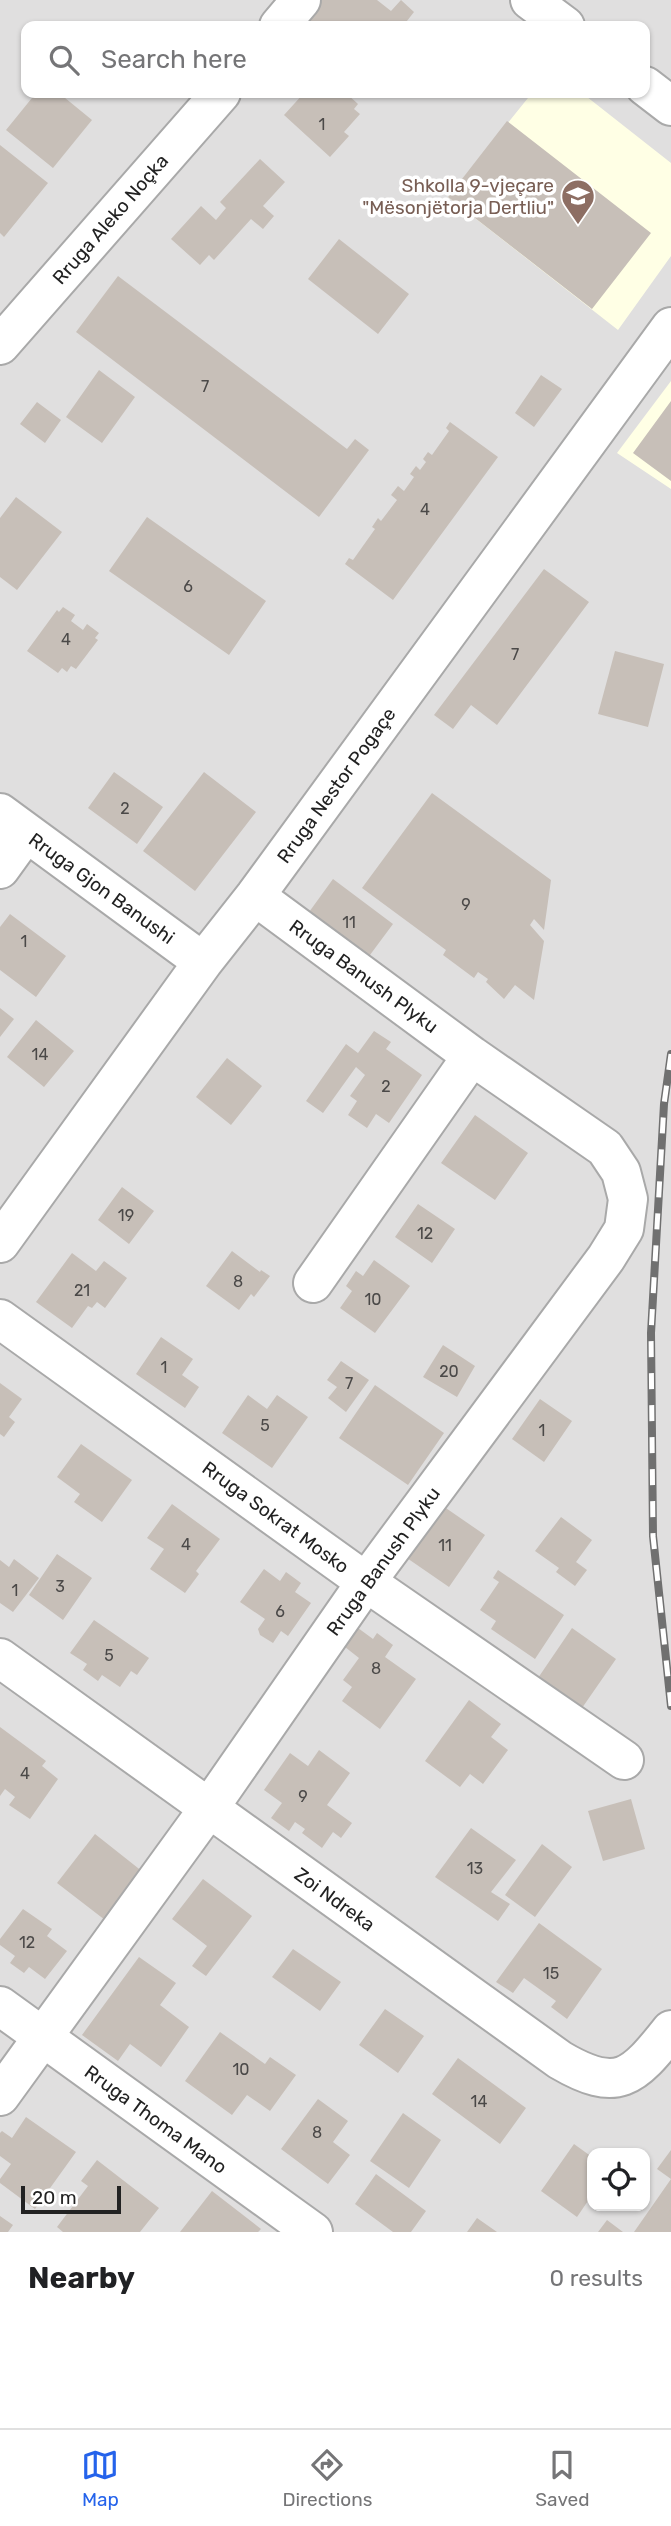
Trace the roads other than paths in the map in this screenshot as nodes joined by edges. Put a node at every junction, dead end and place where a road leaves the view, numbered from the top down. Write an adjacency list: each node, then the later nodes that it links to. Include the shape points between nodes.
1 (302, 0): 3 (street)
2 (530, 0): 4 (street)
3 (283, 21)
4 (558, 21)
5 (650, 90): 7 (street)
6 (216, 98): 9 (street, Rruga Aleko Noçka)
7 (671, 106)
8 (671, 327): 12 (street, Rruga Nestor Pogaçe)
9 (0, 345)
10 (13, 823): 11 (street); 13 (street, Rruga Gjon Banushi)
11 (0, 869)
12 (255, 896): 13 (street, Rruga Nestor Pogaçe); 14 (street, Rruga Banush Plyku)
13 (203, 962): 15 (street, Rruga Nestor Pogaçe)
14 (472, 1056): 16 (street); 18 (street, Rruga Banush Plyku, via 605,1148 621,1172 628,1199 624,1229)
15 (1, 1241)
16 (313, 1283)
17 (0, 1319): 18 (street, Rruga Sokrat Mosko)
18 (366, 1582): 20 (street, Rruga Sokrat Mosko); 21 (street, Rruga Banush Plyku)
19 (0, 1658): 21 (street, Zoi Ndreka)
20 (624, 1760)
21 (209, 1808): 23 (street, Zoi Ndreka, via 585,2074 610,2080 629,2074); 24 (street, Rruga Banush Plyku)
22 (0, 2007): 24 (street, Rruga Thoma Mano)
23 (671, 2030)
24 (42, 2036): 25 (street, Rruga Banush Plyku); 26 (street, Rruga Thoma Mano)
25 (0, 2096)
26 (302, 2229)

